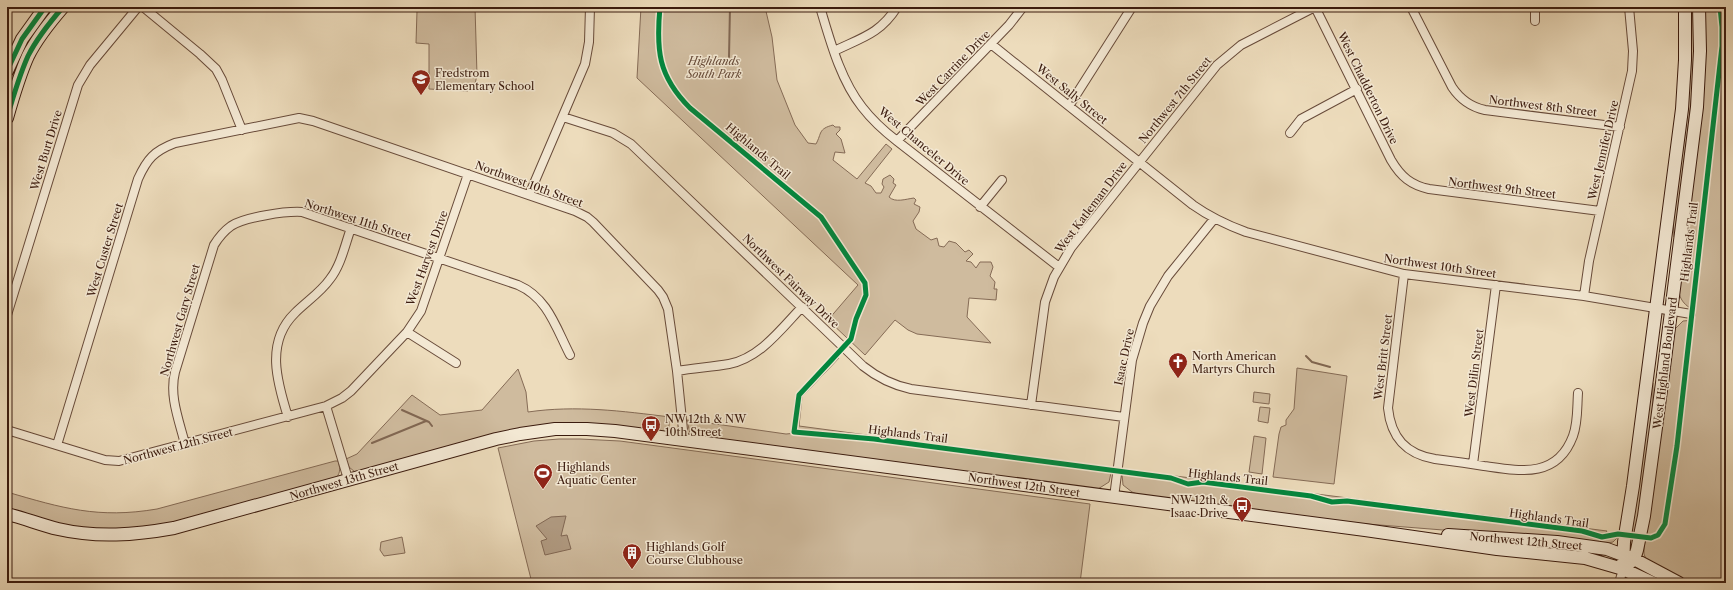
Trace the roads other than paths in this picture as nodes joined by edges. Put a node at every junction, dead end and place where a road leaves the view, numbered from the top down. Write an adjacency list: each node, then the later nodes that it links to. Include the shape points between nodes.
1 (45, 7): 19 (main road, via 22,38)
2 (63, 7): 23 (main road, via 29,55)
3 (138, 7): 47 (street, West Burt Drive, via 90,65 78,85)
4 (143, 7): 25 (street, via 216,68)
5 (590, 7): 22 (street, via 589,42 585,64)
6 (820, 7): 18 (street, West Chanceler Drive)
7 (897, 7): 18 (street, via 877,31)
8 (1023, 7): 17 (street, West Carrine Drive)
9 (1132, 7): 21 (street)
10 (1315, 7): 20 (street, West Chadderton Drive); 28 (street, Northwest 7th Street, via 1228,54 1208,74)
11 (1411, 7): 24 (street, Northwest 8th Street, via 1448,81 1464,101 1485,110)
12 (1535, 7): 16 (street)
13 (1629, 7): 24 (street, West Jennifer Drive, via 1633,61)
14 (1685, 7): 44 (main road, West Highland Boulevard, via 1686,60 1682,109)
15 (1699, 7): 45 (main road, West Highland Boulevard, via 1697,107)
16 (1535, 21)
17 (991, 44): 21 (street, West Sally Street); 27 (street, West Carrine Drive)
18 (834, 51): 27 (street, West Chanceler Drive, via 844,76 861,106)
19 (7, 71)
20 (1356, 89): 26 (street, via 1304,117); 30 (street, West Chadderton Drive, via 1391,160)
21 (1069, 106): 28 (street, West Sally Street)
22 (563, 117): 32 (street); 43 (street, Northwest Fairway Drive, via 613,133 631,144)
23 (7, 118)
24 (1620, 127): 34 (street, West Jennifer Drive)
25 (242, 130): 29 (street, Northwest 10th Street, via 306,119); 60 (street, West Custer Street, via 175,143 164,147 148,159 138,179)
26 (1290, 133)
27 (897, 141): 33 (street, West Chanceler Drive)
28 (1138, 163): 35 (street, Northwest 10th Street); 39 (street, West Katleman Drive)
29 (468, 174): 32 (street, Northwest 10th Street); 38 (street, West Harvest Drive)
30 (1404, 178): 34 (street, Northwest 9th Street, via 1420,187 1430,189)
31 (1002, 180): 33 (street)
32 (529, 196): 51 (street, Northwest 10th Street, via 588,217 658,290 668,309)
33 (980, 207): 39 (street, West Chanceler Drive)
34 (1600, 211): 42 (street, West Jennifer Drive)
35 (1214, 219): 40 (street, Northwest 10th Street, via 1246,232); 56 (street, Isaac Drive, via 1168,276 1142,323 1134,350)
36 (351, 228): 37 (street, Northwest 11th Street, via 311,214 294,212 242,221); 38 (street, Northwest 11th Street); 55 (street, via 334,274 326,285 291,317 279,337 275,369)
37 (225, 230): 59 (street, Northwest Gary Street, via 211,253 173,379 174,400)
38 (439, 258): 48 (street, West Harvest Drive, via 420,311); 49 (street, Northwest 11th Street, via 518,285 531,292 544,304)
39 (1059, 267): 53 (street, West Katleman Drive, via 1045,302)
40 (1404, 274): 41 (street, Northwest 10th Street); 61 (street, West Britt Street, via 1388,400 1390,421 1399,440 1422,457)
41 (1496, 285): 42 (street, Northwest 10th Street); 61 (street, West Dilin Street)
42 (1584, 296): 44 (street, Northwest 10th Street)
43 (802, 307): 51 (street, via 752,355 729,364); 53 (street, Northwest Fairway Drive, via 872,374 894,385)
44 (1656, 309): 45 (street, Northwest 10th Street); 66 (main road, West Highland Boulevard)
45 (1671, 312): 46 (street, Northwest 10th Street); 66 (main road, West Highland Boulevard, via 1644,516 1637,550)
46 (1691, 314)
47 (7, 315)
48 (407, 332): 50 (street); 54 (street, West Harvest Drive, via 351,391)
49 (570, 355)
50 (456, 363)
51 (677, 371): 58 (street, Northwest 10th Street)
52 (1578, 393): 61 (street, via 1574,434 1565,450 1554,461 1528,471)
53 (1031, 405): 56 (street, Northwest Fairway Drive)
54 (326, 406): 55 (street, Northwest 12th Street); 62 (street)
55 (288, 417): 59 (street, Northwest 12th Street)
56 (1124, 417): 63 (street, Isaac Drive)
57 (7, 430): 60 (street, Northwest 12th Street)
58 (684, 440): 62 (main road, Northwest 13th Street, via 593,429 536,431 496,439); 63 (main road, Northwest 12th Street)
59 (186, 444): 60 (street, Northwest 12th Street, via 119,461 105,460)
60 (57, 445)
61 (1474, 464)
62 (348, 479): 64 (main road, Northwest 13th Street, via 174,528 128,535 71,532)
63 (1114, 496): 65 (main road, Northwest 12th Street)
64 (7, 514)
65 (1365, 530): 66 (main road, Northwest 12th Street, via 1557,542 1590,546); 67 (main road, Northwest 12th Street, via 1497,549 1585,558)
66 (1628, 556): 67 (main road); 70 (main road, Northwest 12th Street)
67 (1623, 569): 68 (street); 69 (main road, Northwest 12th Street)
68 (1619, 583)
69 (1652, 583)
70 (1679, 583)

